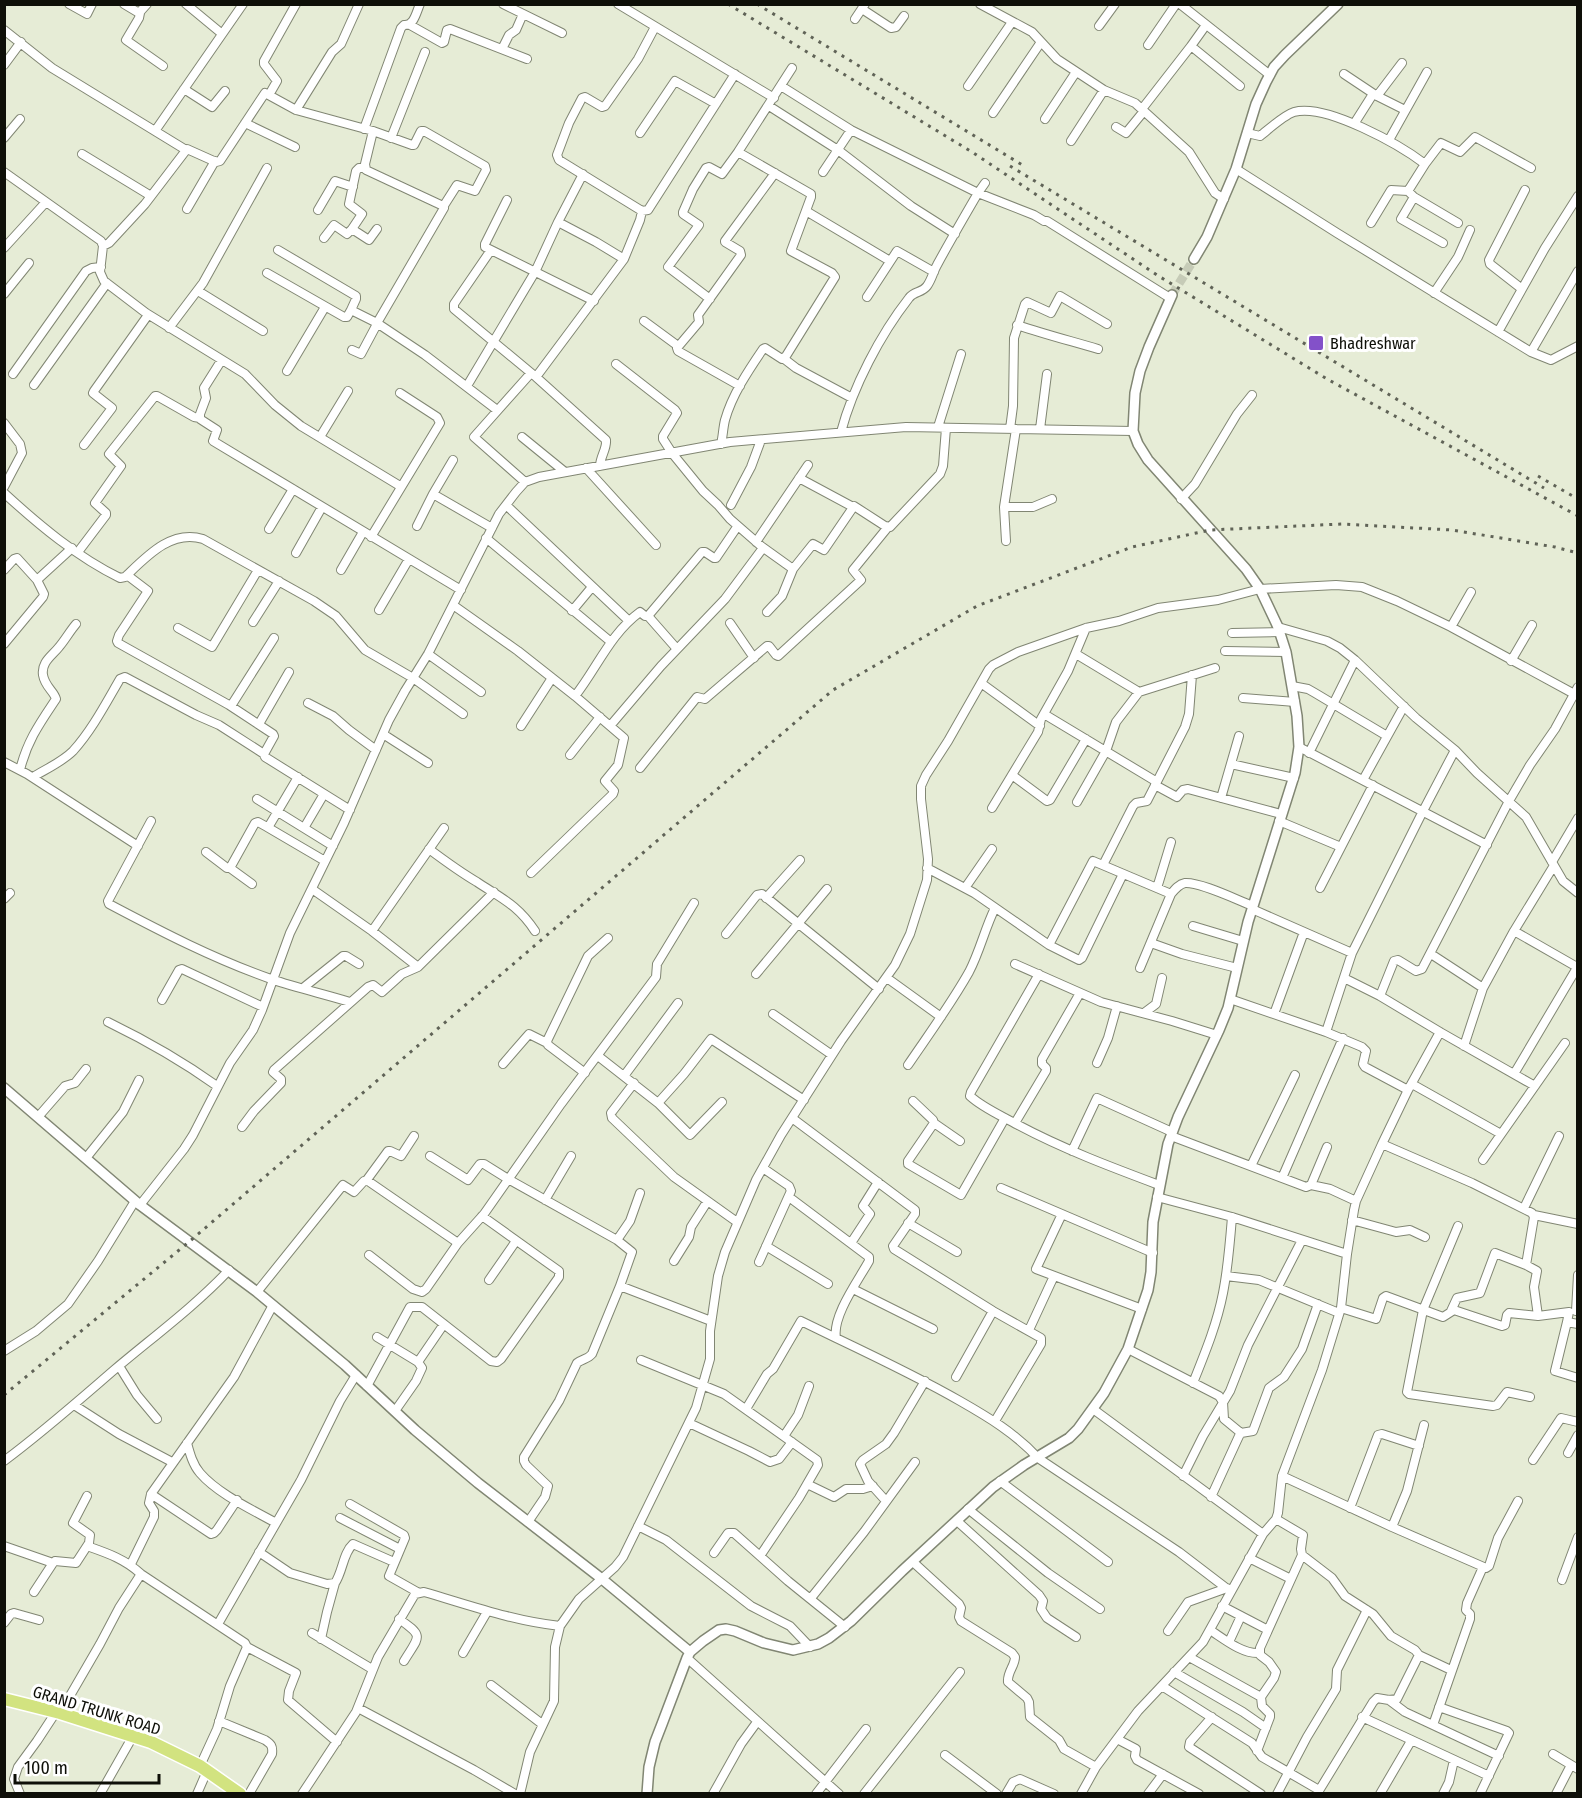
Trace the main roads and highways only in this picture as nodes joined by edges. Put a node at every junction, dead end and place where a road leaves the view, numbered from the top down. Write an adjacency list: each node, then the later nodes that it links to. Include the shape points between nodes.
1 (4, 1699): 2 (main road, GRAND TRUNK ROAD, via 152,1742 203,1768)
2 (240, 1794)

